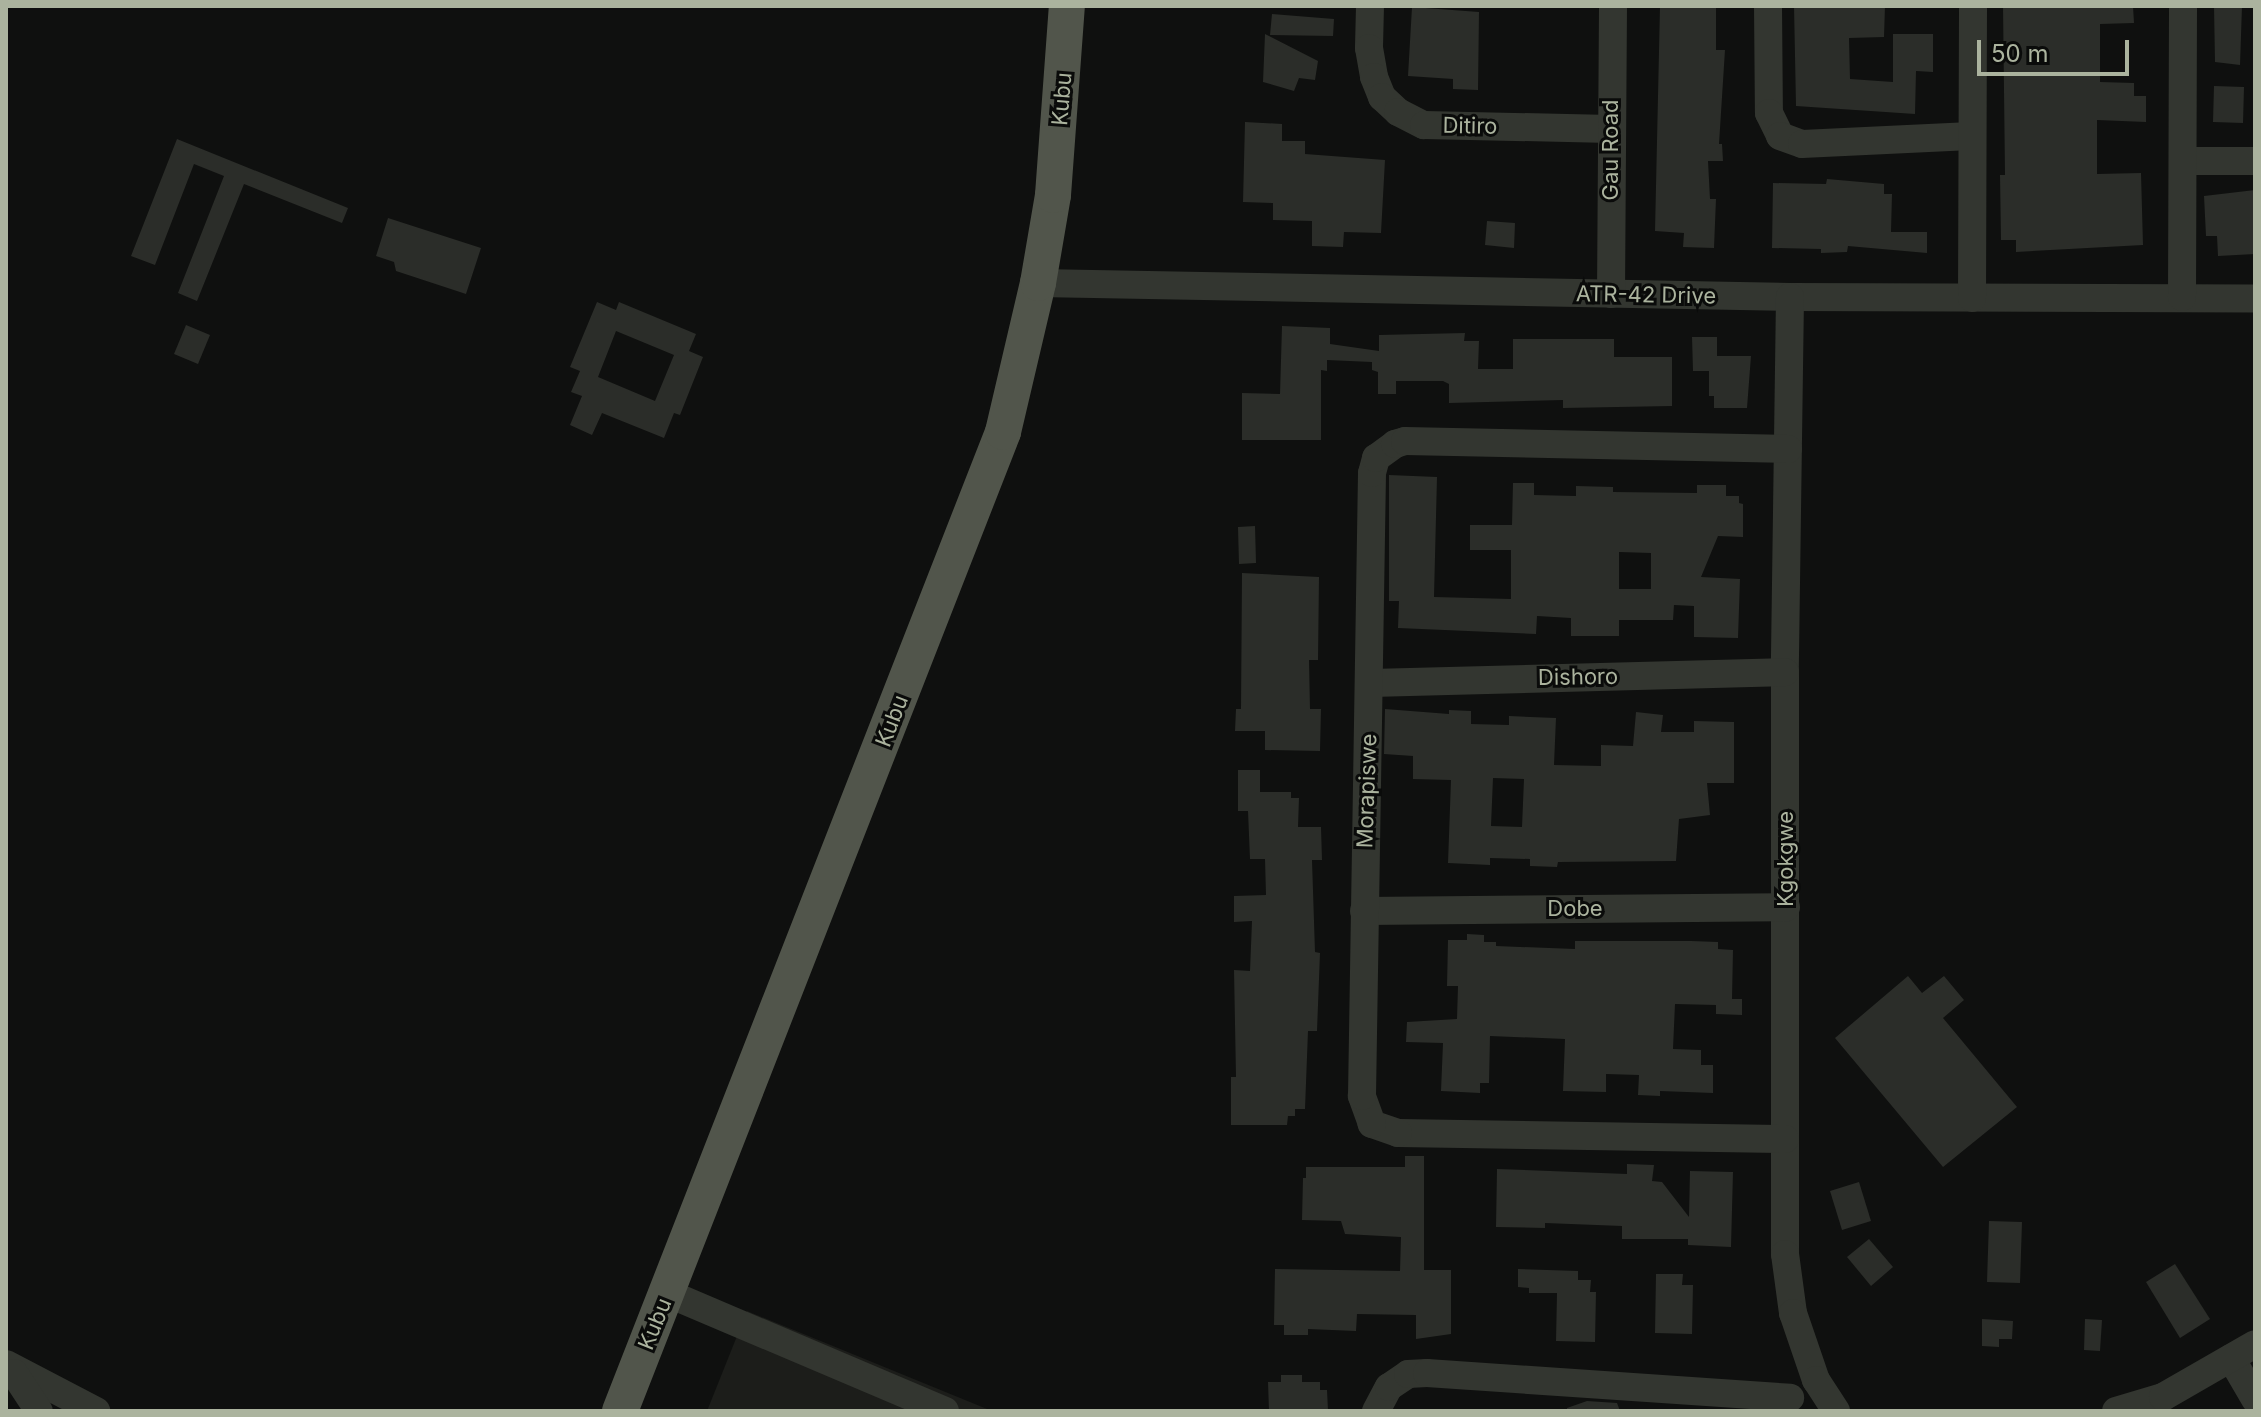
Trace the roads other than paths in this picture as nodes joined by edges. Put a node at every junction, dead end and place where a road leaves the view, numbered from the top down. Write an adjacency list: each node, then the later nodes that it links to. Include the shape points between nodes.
1 (1067, 6): 11 (main road, Kubu, via 1053,195)
2 (1370, 6): 7 (street, Ditiro, via 1374,77 1382,97 1398,112 1424,125)
3 (1613, 6): 7 (street, Gau Road)
4 (1768, 6): 8 (street, via 1769,113 1780,136 1802,144)
5 (1973, 6): 8 (street)
6 (2183, 6): 9 (street)
7 (1611, 129): 12 (street, Gau Road)
8 (1971, 136): 15 (street)
9 (2185, 161): 10 (street); 14 (street)
10 (2255, 161)
11 (1038, 283): 12 (street, ATR-42 Drive); 23 (main road, Kubu, via 1014,390 985,480)
12 (1611, 294): 13 (street, ATR-42 Drive)
13 (1790, 297): 15 (street, ATR-42 Drive); 17 (street, Kgokgwe)
14 (2182, 297): 15 (street, ATR-42 Drive); 16 (street, ATR-42 Drive)
15 (1972, 298)
16 (2255, 299)
17 (1788, 449): 18 (street, Kgokgwe); 19 (street, Morapiswe, via 1395,444 1376,458 1372,473)
18 (1785, 672): 19 (street, Dishoro); 20 (street, Kgokgwe)
19 (1371, 683): 21 (street, Morapiswe)
20 (1786, 907): 21 (street, Dobe); 22 (street, Kgokgwe)
21 (1364, 911): 22 (street, Morapiswe, via 1362,1096 1372,1124 1398,1133)
22 (1785, 1139): 27 (street, Kgokgwe, via 1787,1269 1793,1313)
23 (667, 1293): 32 (main road, Kubu); 33 (street)
24 (2255, 1344): 25 (street)
25 (2231, 1358): 28 (street); 36 (street, via 2163,1397)
26 (9, 1367): 30 (street); 31 (street)
27 (1816, 1380): 29 (street); 35 (street, Kgokgwe)
28 (2255, 1399)
29 (1779, 1404): 34 (street, via 1427,1373 1408,1374 1389,1387)
30 (39, 1411)
31 (96, 1411)
32 (620, 1411)
33 (945, 1411)
34 (1376, 1411)
35 (1836, 1411)
36 (2116, 1411)

